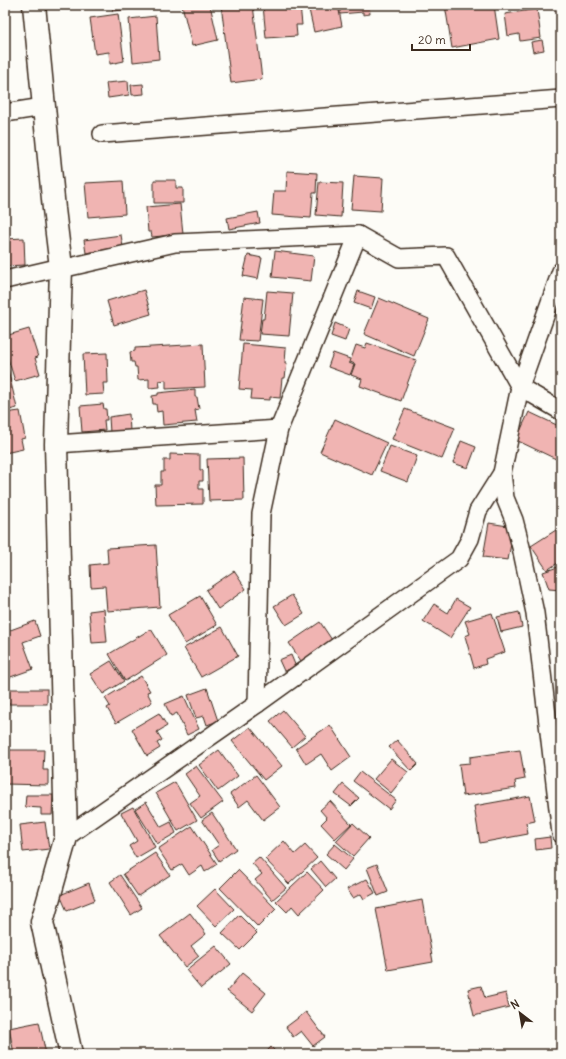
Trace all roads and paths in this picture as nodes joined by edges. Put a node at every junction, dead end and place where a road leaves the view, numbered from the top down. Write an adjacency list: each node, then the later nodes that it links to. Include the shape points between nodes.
1 (34, 5): 3 (street)
2 (561, 99): 5 (street)
3 (43, 107): 4 (street); 7 (street)
4 (5, 113)
5 (102, 134)
6 (358, 235): 7 (street, via 175,243); 10 (street, via 398,258 446,256); 12 (street)
7 (61, 268): 9 (street); 13 (street)
8 (561, 271): 10 (street)
9 (5, 280)
10 (520, 387): 11 (street); 14 (street)
11 (561, 411)
12 (279, 429): 13 (street); 15 (street, via 261,514)
13 (56, 444): 17 (street)
14 (502, 473): 15 (street, via 478,510 470,539 459,560); 16 (street, via 505,498 514,520 535,613)
15 (257, 704): 17 (street)
16 (561, 834)
17 (66, 837): 18 (street, via 42,922)
18 (71, 1054)

